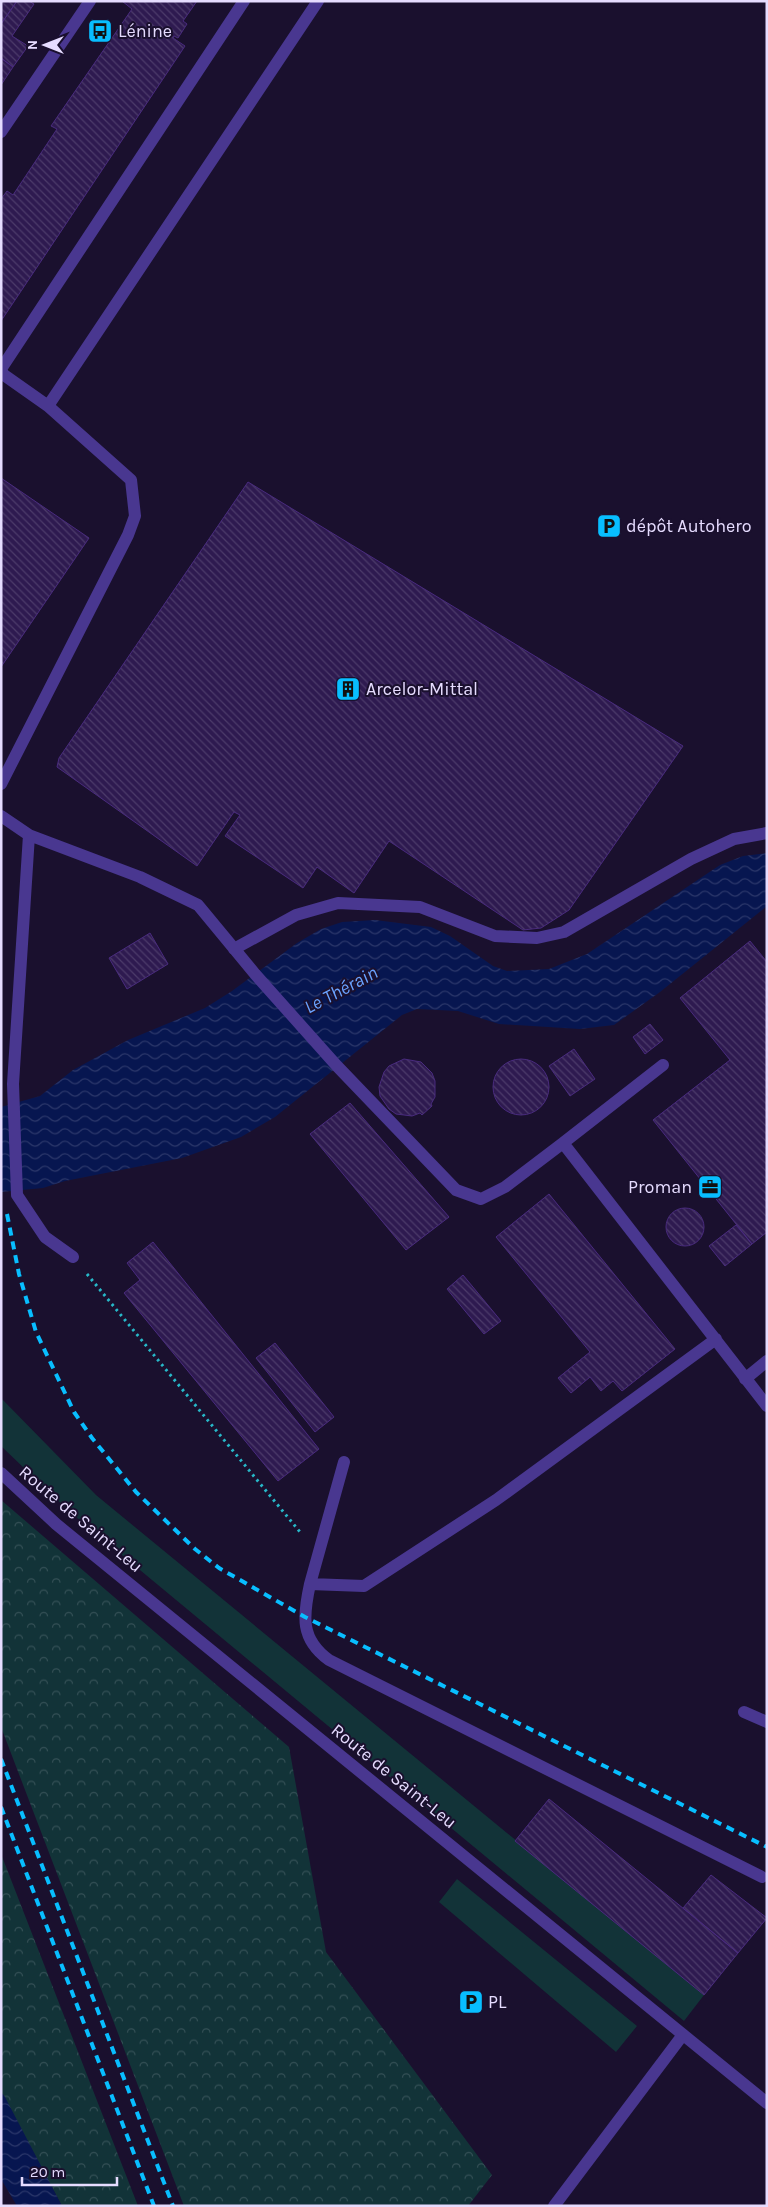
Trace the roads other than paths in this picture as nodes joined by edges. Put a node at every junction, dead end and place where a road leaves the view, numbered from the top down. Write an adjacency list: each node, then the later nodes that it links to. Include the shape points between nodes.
1 (90, 1): 4 (street)
2 (244, 1): 5 (street)
3 (318, 1): 6 (street)
4 (1, 132)
5 (1, 369): 6 (street, via 4,375)
6 (48, 406): 7 (street, via 131,480 135,516)
7 (1, 784)
8 (1, 816): 10 (street)
9 (767, 833): 11 (street, via 734,839 691,859 564,932 537,938 495,936 420,907 338,903 296,915)
10 (29, 835): 11 (street, via 140,877 198,905); 14 (street, via 13,1084 18,1195 45,1237)
11 (234, 949): 13 (street, via 337,1066 456,1190 480,1199 505,1187)
12 (663, 1065): 13 (street)
13 (563, 1143): 15 (street)
14 (73, 1257)
15 (716, 1339): 17 (street); 21 (street, via 496,1500 364,1586)
16 (767, 1361): 17 (street)
17 (745, 1378): 18 (street)
18 (767, 1406)
19 (344, 1462): 21 (street)
20 (1, 1473): 25 (street, Route de Saint-Leu, via 56,1524)
21 (310, 1584): 24 (street, via 306,1598 306,1631 317,1652 329,1660)
22 (744, 1712): 23 (street)
23 (767, 1722)
24 (762, 1878)
25 (682, 2036): 26 (street, Route de Saint-Leu); 27 (street)
26 (767, 2103)
27 (554, 2206)

